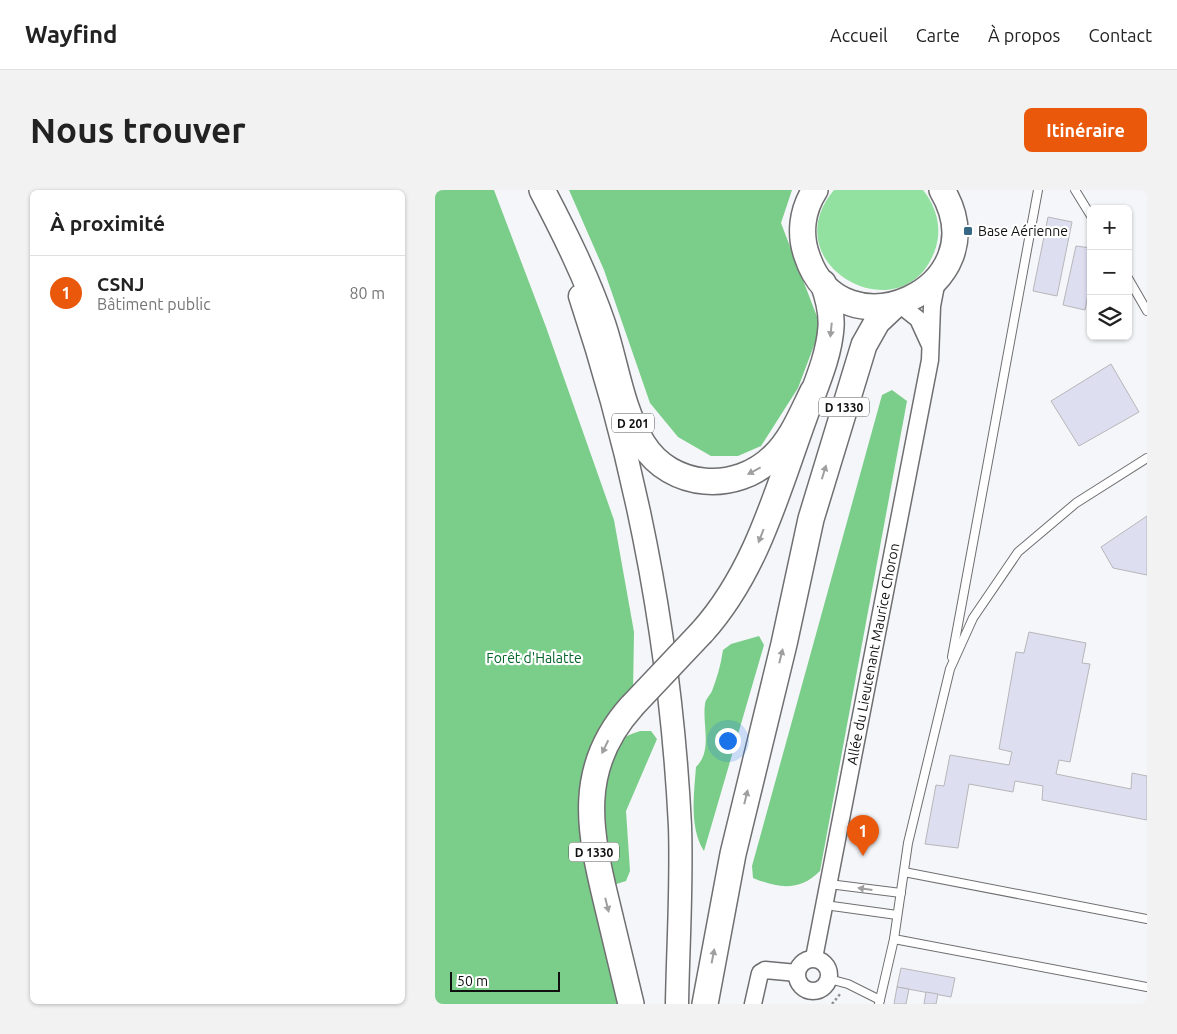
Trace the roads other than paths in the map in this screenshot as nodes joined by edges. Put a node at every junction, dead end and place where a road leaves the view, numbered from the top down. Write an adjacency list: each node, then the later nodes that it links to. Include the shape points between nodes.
1 (541, 190): 13 (main road, D 201, one-way to 1, via 782,448 755,470 727,480 705,482 678,476 661,466 637,433 596,307 569,241); 18 (main road, D 201, via 600,358 626,451 641,523 668,680)
2 (815, 190): 8 (main road, via 805,214 803,240 808,260)
3 (942, 190): 7 (main road, via 953,214 955,233 949,258)
4 (1039, 190): 15 (lane)
5 (1075, 190): 6 (lane)
6 (1087, 210)
7 (937, 280): 10 (main road, via 917,297); 12 (street, Allée du Lieutenant Maurice Choron, via 932,306)
8 (823, 283): 10 (main road, via 856,304 875,307); 13 (main road, D 1330, one-way to 13, via 831,328 827,352)
9 (1132, 285): 11 (lane)
10 (897, 305): 12 (street, via 921,324); 32 (main road, D 1330, one-way to 10, via 733,854 816,498 864,345 877,322)
11 (1147, 311)
12 (931, 350): 17 (street, Allée du Lieutenant Maurice Choron)
13 (813, 391): 29 (main road, D 1330, one-way to 29, bridge, via 753,556 734,591 702,632 632,706 601,755 593,785 590,818 594,853)
14 (1147, 458): 15 (lane, via 1076,503 1018,552 973,618)
15 (949, 669): 16 (lane)
16 (904, 872): 19 (lane); 22 (lane)
17 (829, 884): 19 (lane, one-way to 17); 20 (street, Allée du Lieutenant Maurice Choron)
18 (681, 888): 30 (main road, D 201); 31 (main road, D 201)
19 (901, 893): 21 (lane)
20 (825, 905): 21 (lane); 24 (street, Allée du Lieutenant Maurice Choron)
21 (897, 915): 23 (lane)
22 (1147, 919)
23 (894, 939): 26 (lane); 28 (lane)
24 (814, 958): 25 (street, via 805,961); 27 (street, via 828,968)
25 (797, 973): 27 (street, via 803,988); 33 (street, via 765,970 760,973)
26 (1147, 987)
27 (821, 991): 28 (lane, via 848,984)
28 (879, 1002)
29 (631, 1004)
30 (677, 1004)
31 (687, 1004)
32 (705, 1004)
33 (753, 1004)

